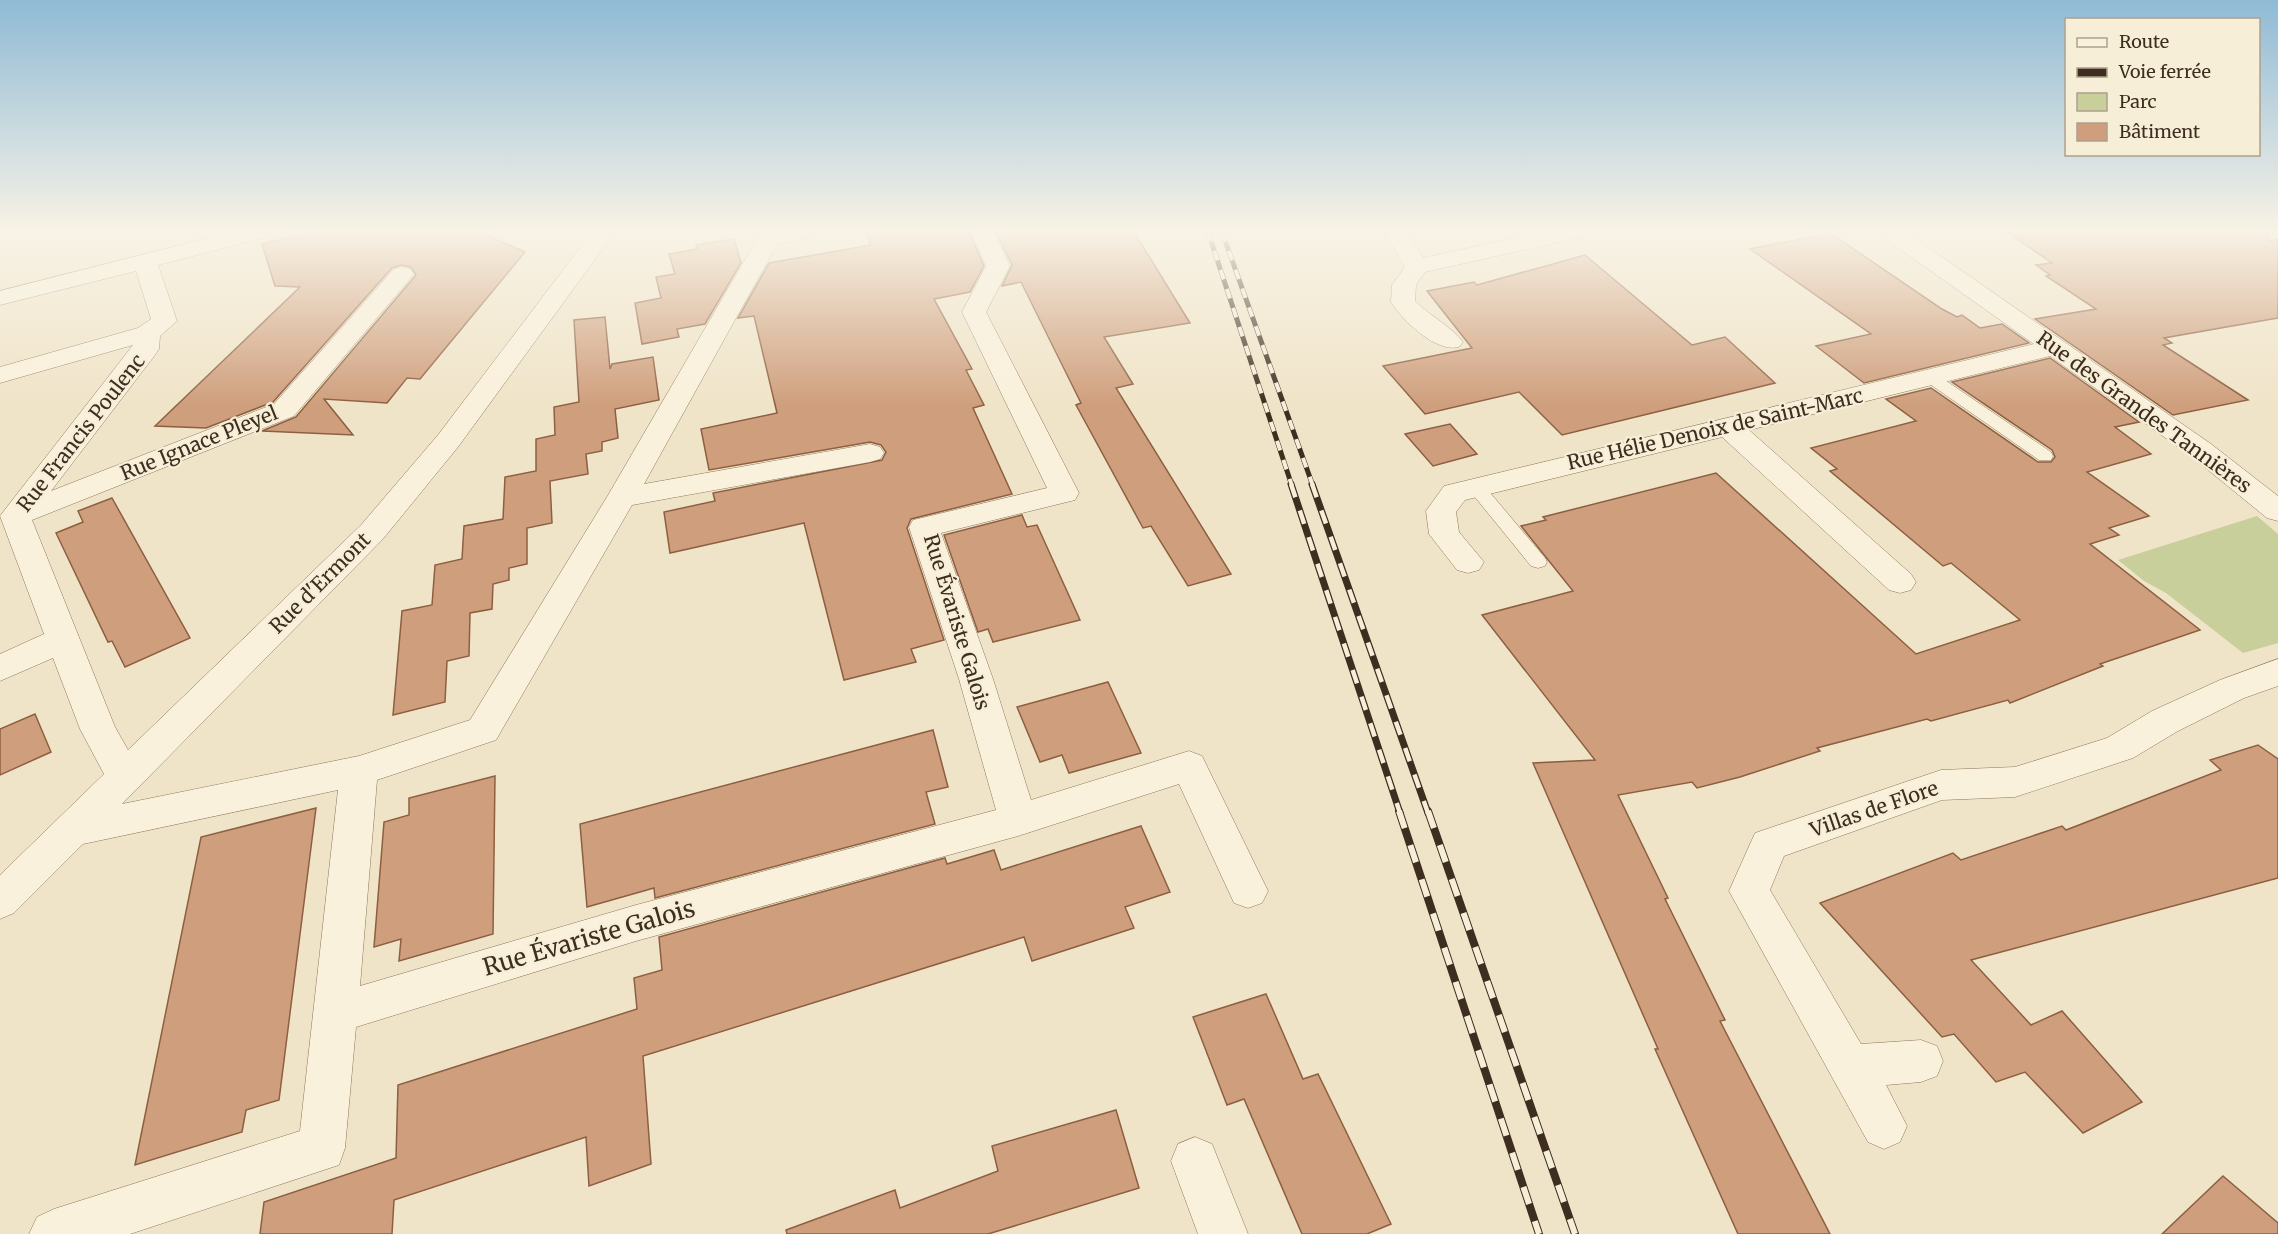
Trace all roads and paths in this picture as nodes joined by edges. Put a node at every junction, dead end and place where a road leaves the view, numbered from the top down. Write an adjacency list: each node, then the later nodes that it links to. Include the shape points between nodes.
1 (33, 290): 9 (street)
2 (154, 290): 10 (street, Rue Francis Poulenc, via 164,321)
3 (388, 290): 21 (street, Rue Ignace Pleyel, via 284,410)
4 (561, 290): 29 (street, Rue d'Ermont, via 448,441 372,532)
5 (739, 290): 19 (street)
6 (986, 290): 30 (street, Rue Évariste Galois, via 974,312 1064,493 924,527)
7 (1404, 290): 11 (street, via 1403,302)
8 (1974, 290): 12 (street, Rue des Grandes Tannières)
9 (0, 298)
10 (147, 333): 13 (street); 21 (street, Rue Francis Poulenc, via 146,349)
11 (1450, 342)
12 (2056, 347): 14 (street, Rue Hélie Denoix de Saint-Marc); 20 (street, Rue des Grandes Tannières, via 2201,450)
13 (0, 375)
14 (1930, 377): 15 (street, Rue Hélie Denoix de Saint-Marc); 17 (lane)
15 (1727, 426): 18 (street, Rue Hélie Denoix de Saint-Marc); 24 (street)
16 (870, 453): 19 (street)
17 (2045, 456)
18 (1476, 486): 22 (street, Rue Hélie Denoix de Saint-Marc, via 1455,493 1441,511 1444,534); 23 (lane)
19 (622, 497): 28 (street, via 483,730)
20 (2278, 511)
21 (15, 516): 25 (street, Rue Francis Poulenc)
22 (1468, 562)
23 (1538, 562)
24 (1900, 582)
25 (64, 639): 26 (street); 29 (street, Rue Francis Poulenc, via 98,729)
26 (0, 668)
27 (2278, 672): 36 (street, Villas de Flore, via 2184,712 2120,748 2015,782 1941,784 1769,845 1749,891)
28 (359, 771): 31 (street); 34 (street)
29 (124, 776): 31 (street, Rue d'Ermont)
30 (1018, 820): 32 (street, Rue Évariste Galois, via 1189,766); 34 (street, Rue Évariste Galois, via 636,923)
31 (73, 831): 33 (street, Rue d'Ermont)
32 (1248, 891)
33 (0, 901)
34 (336, 1013): 39 (street, via 322,1148)
35 (1921, 1061): 36 (street)
36 (1848, 1066): 37 (street, Villas de Flore)
37 (1884, 1126)
38 (1196, 1161): 40 (street)
39 (54, 1234)
40 (1223, 1234)

